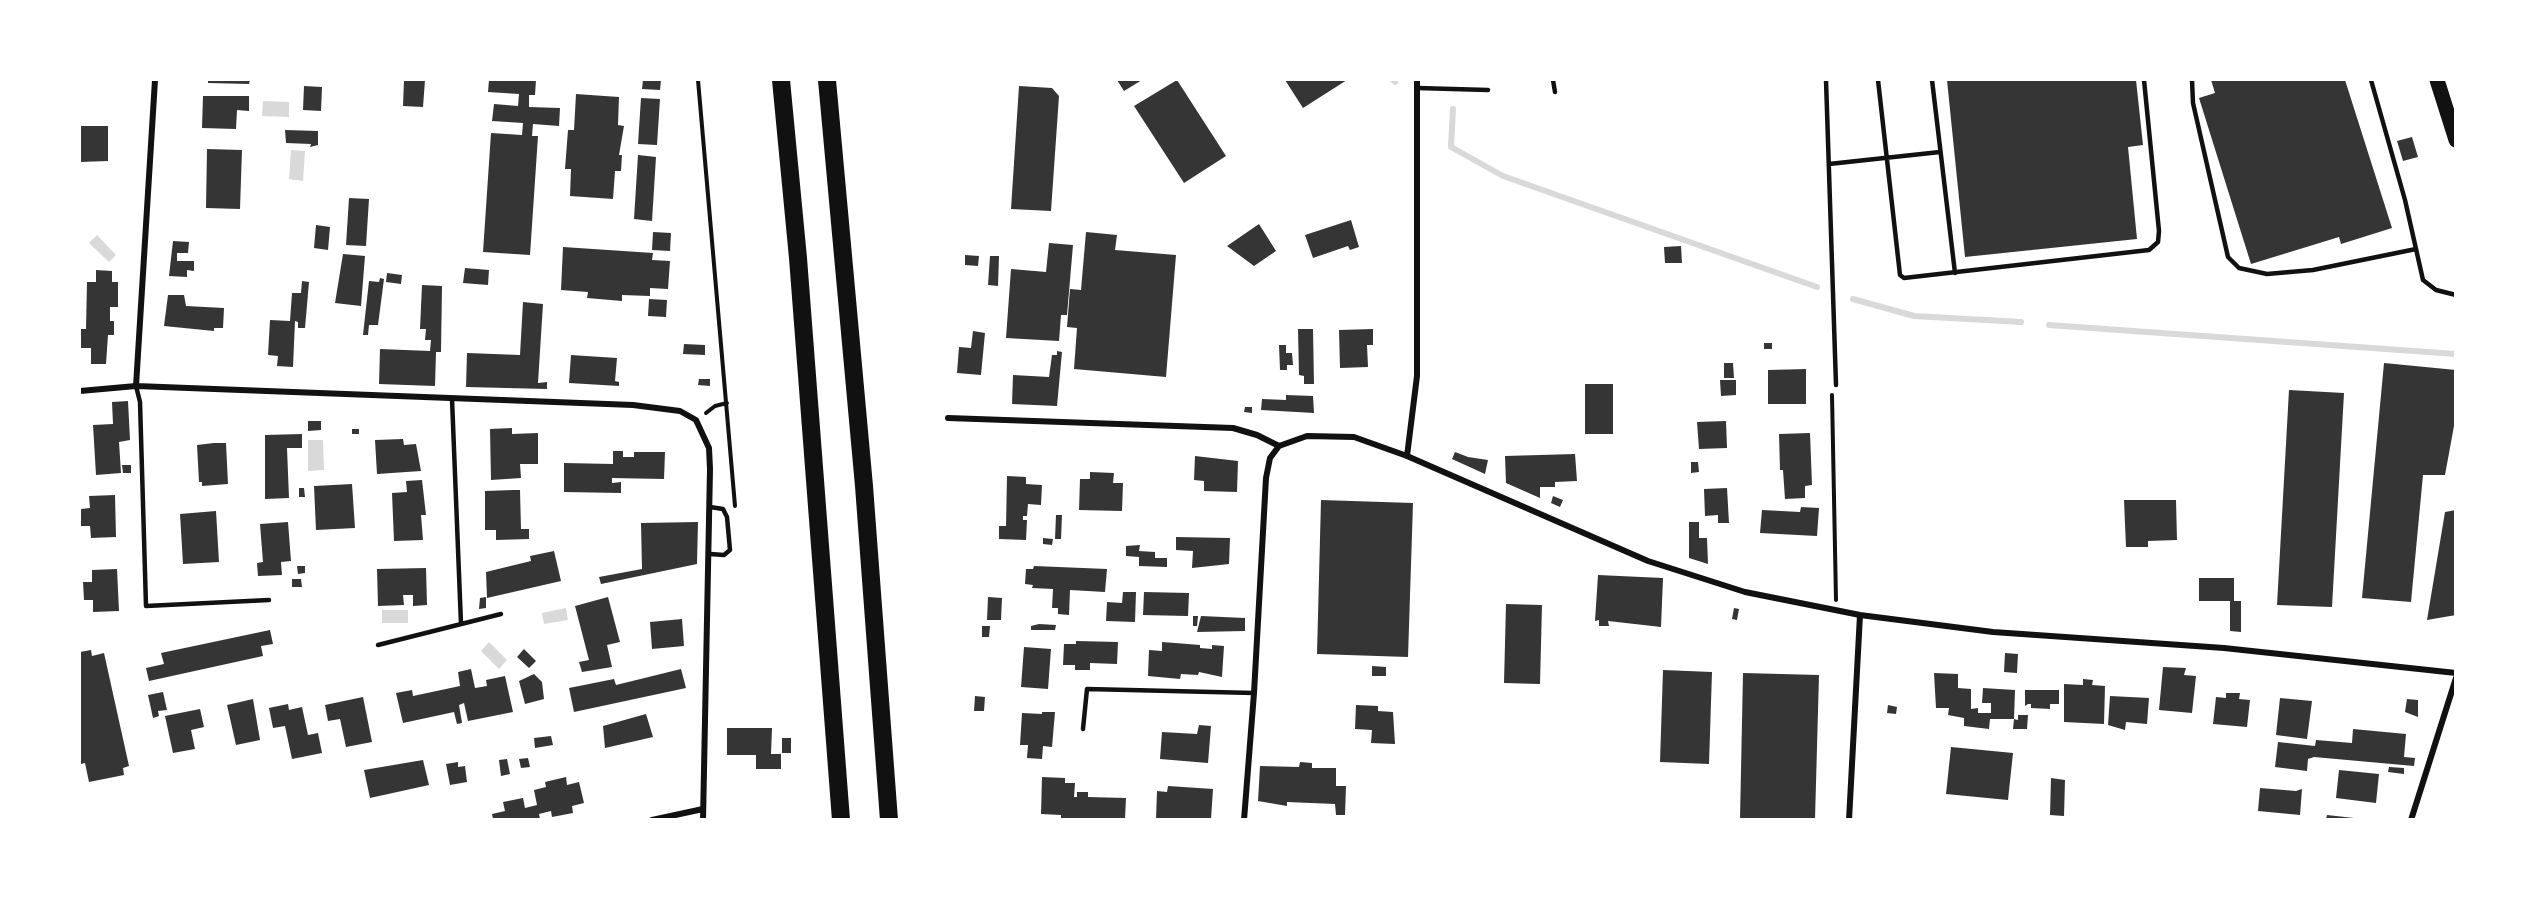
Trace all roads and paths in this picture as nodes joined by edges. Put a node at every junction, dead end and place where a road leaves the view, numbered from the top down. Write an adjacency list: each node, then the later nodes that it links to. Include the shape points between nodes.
1 (155, 80): 25 (street)
2 (698, 80): 28 (path)
3 (781, 80): 49 (highway)
4 (827, 80): 50 (highway)
5 (1417, 80): 14 (street)
6 (1553, 80): 16 (lane)
7 (1826, 80): 20 (lane)
8 (1878, 80): 19 (lane)
9 (1932, 80): 18 (lane)
10 (2144, 80): 22 (lane, via 2158,242 2149,250)
11 (2192, 80): 21 (lane, via 2193,103 2228,257 2239,268 2267,274 2313,270)
12 (2371, 80): 21 (lane)
13 (2437, 80): 17 (main road)
14 (1417, 88): 15 (lane); 32 (street, via 1417,376)
15 (1488, 90)
16 (1555, 92)
17 (2456, 140)
18 (1940, 152): 19 (lane); 22 (lane)
19 (1887, 158): 20 (lane); 22 (lane, via 1900,275 1911,278)
20 (1829, 164): 24 (lane)
21 (2416, 249): 23 (lane, via 2423,280 2436,290)
22 (1955, 273)
23 (2456, 295)
24 (1836, 385): 37 (path, via 1830,399)
25 (136, 386): 26 (street); 27 (street); 36 (lane, via 140,402 146,606)
26 (80, 391)
27 (452, 399): 30 (street, via 633,405 680,411); 40 (lane)
28 (727, 403): 30 (path, via 715,406); 34 (path)
29 (948, 418): 31 (street, via 1233,428)
30 (696, 420): 33 (street, via 709,448)
31 (1279, 446): 32 (street, via 1307,436 1354,437); 44 (street, via 1270,458 1266,478)
32 (1407, 456): 37 (street, via 1648,561 1745,592)
33 (710, 507): 35 (street); 35 (lane, via 723,509 728,517 730,550 724,555)
34 (736, 507)
35 (710, 554): 46 (street)
36 (269, 600)
37 (1835, 610): 39 (street)
38 (501, 614): 40 (lane)
39 (1860, 615): 42 (street, via 1993,632 2224,648); 52 (street)
40 (461, 624): 41 (lane)
41 (378, 645)
42 (2456, 673)
43 (2456, 678): 53 (street)
44 (1254, 693): 45 (lane, via 1087,689); 51 (street)
45 (1083, 729)
46 (703, 809): 47 (street); 48 (street)
47 (652, 819)
48 (703, 819)
49 (841, 819)
50 (890, 819)
51 (1244, 819)
52 (1849, 819)
53 (2411, 819)

